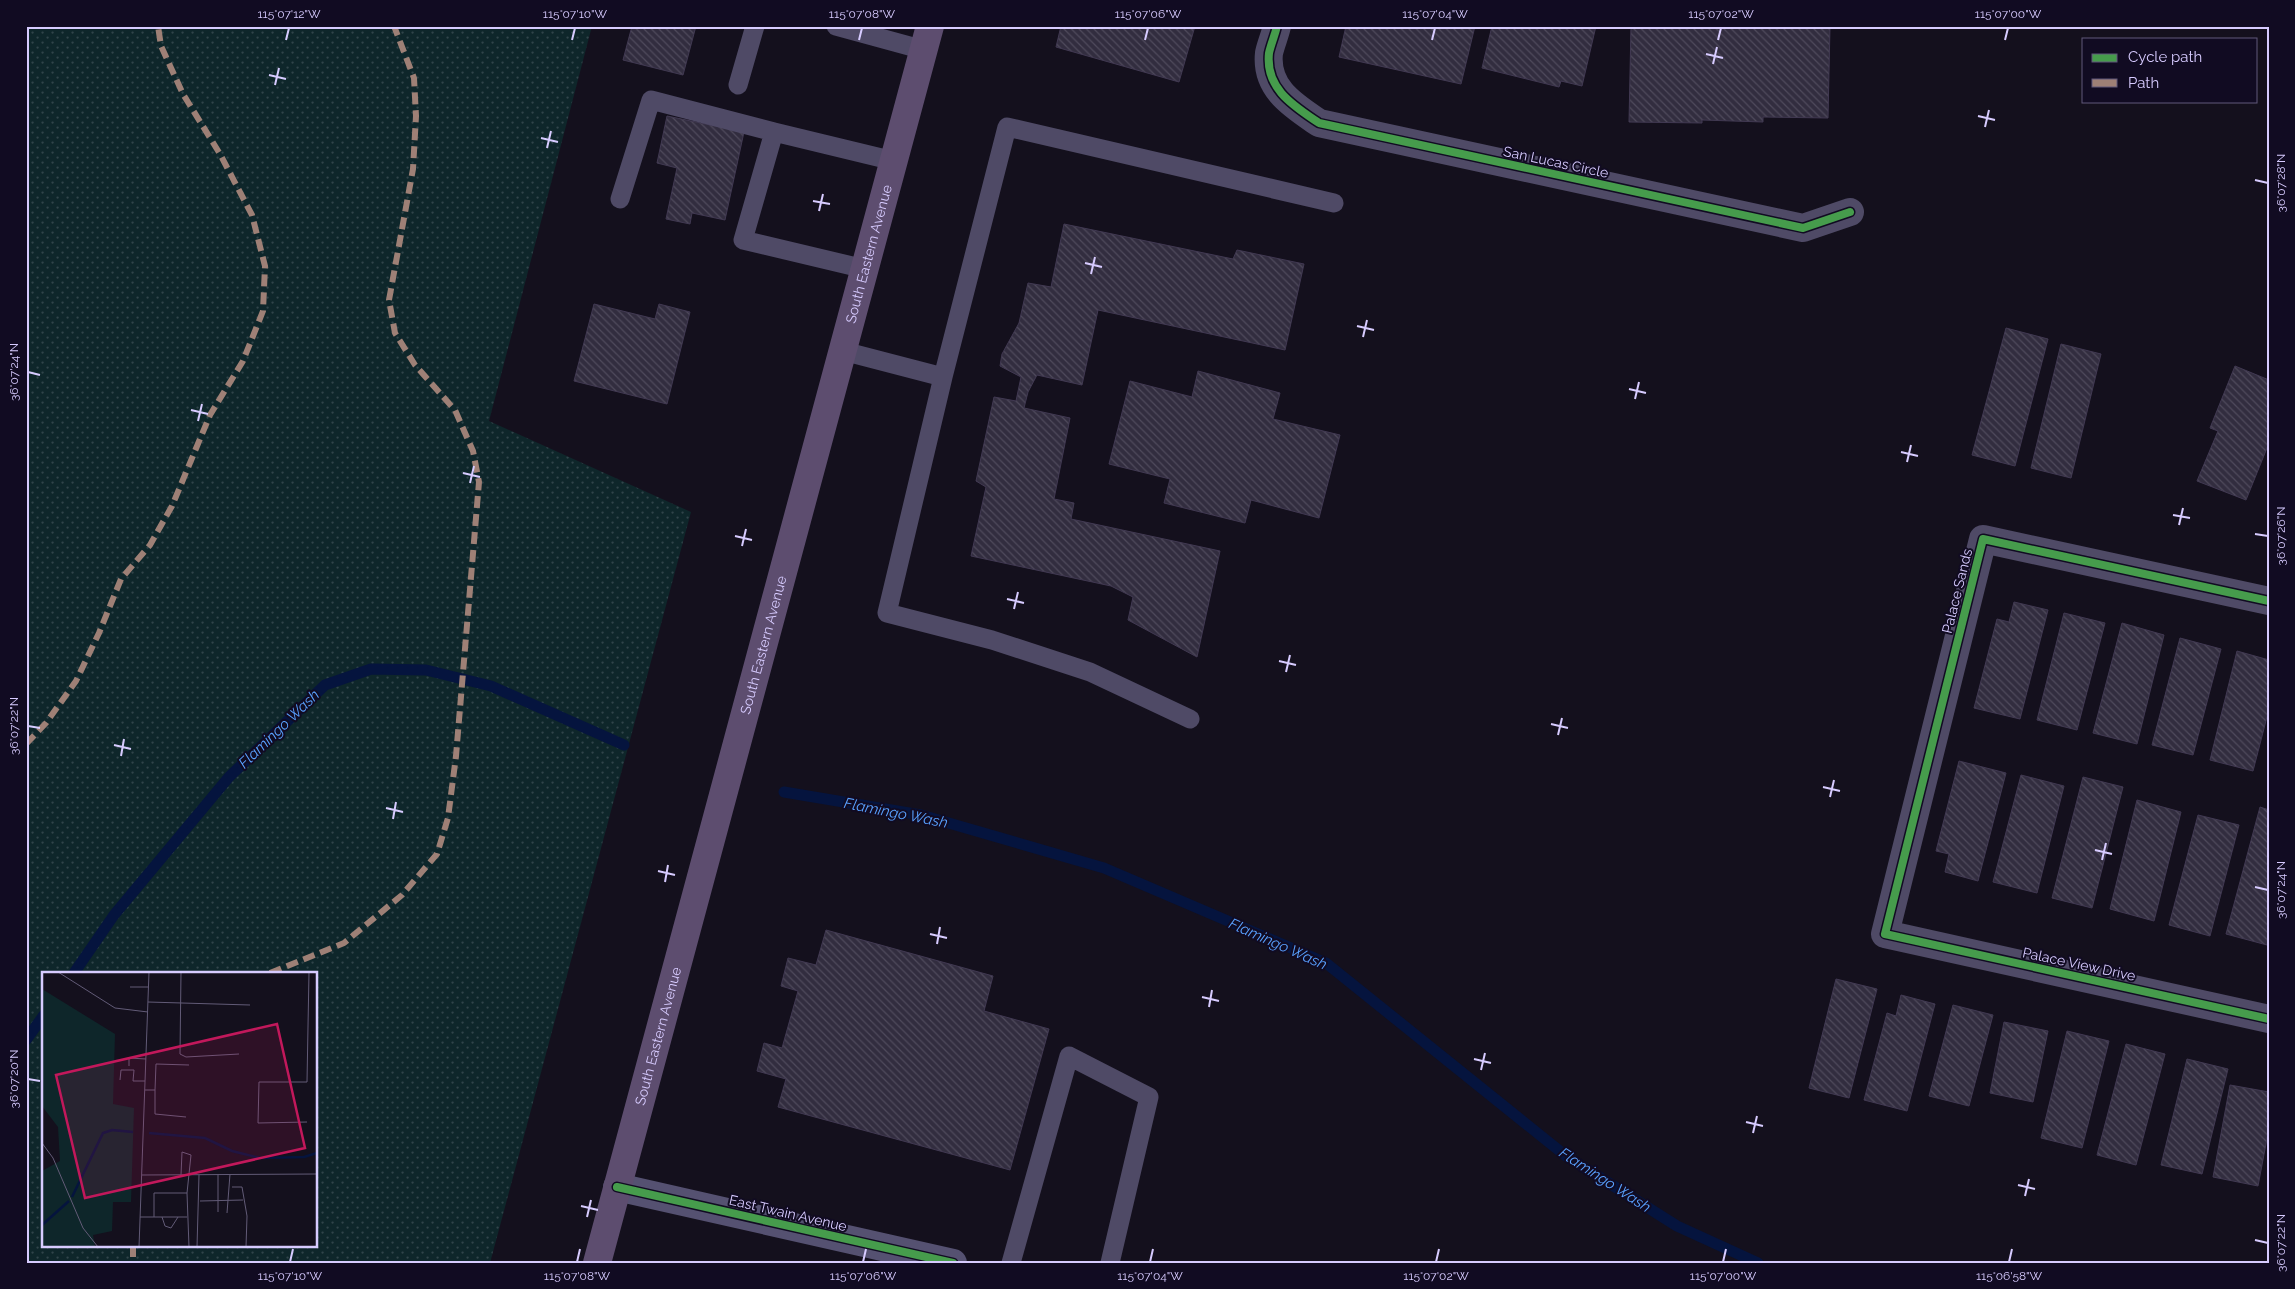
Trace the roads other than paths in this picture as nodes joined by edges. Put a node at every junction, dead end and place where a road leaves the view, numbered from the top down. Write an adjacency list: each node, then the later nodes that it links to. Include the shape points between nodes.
1 (755, 26): 5 (lane)
2 (836, 26): 4 (lane)
3 (1277, 26): 10 (street, San Lucas Circle, via 1269,54 1272,80 1287,102 1319,123 1803,228)
4 (927, 38): 7 (main road, South Eastern Avenue)
5 (738, 85)
6 (774, 132): 7 (lane); 8 (lane, via 652,100); 11 (lane, via 743,240)
7 (894, 161): 11 (main road, South Eastern Avenue)
8 (620, 198)
9 (1334, 202): 13 (lane, via 1008,126)
10 (1850, 212)
11 (865, 268): 12 (main road, South Eastern Avenue)
12 (843, 351): 13 (lane); 18 (main road, South Eastern Avenue)
13 (944, 377): 15 (lane, via 887,613 992,640 1090,672)
14 (2269, 601): 16 (street, Palace Sands, via 1983,539)
15 (1190, 719)
16 (1884, 934): 17 (street, Palace View Drive)
17 (2269, 1019)
18 (617, 1187): 19 (main road, South Eastern Avenue); 20 (street, East Twain Avenue)
19 (597, 1263)
20 (952, 1263)
21 (1011, 1263): 22 (lane, via 1069,1056 1149,1097)
22 (1110, 1263)

